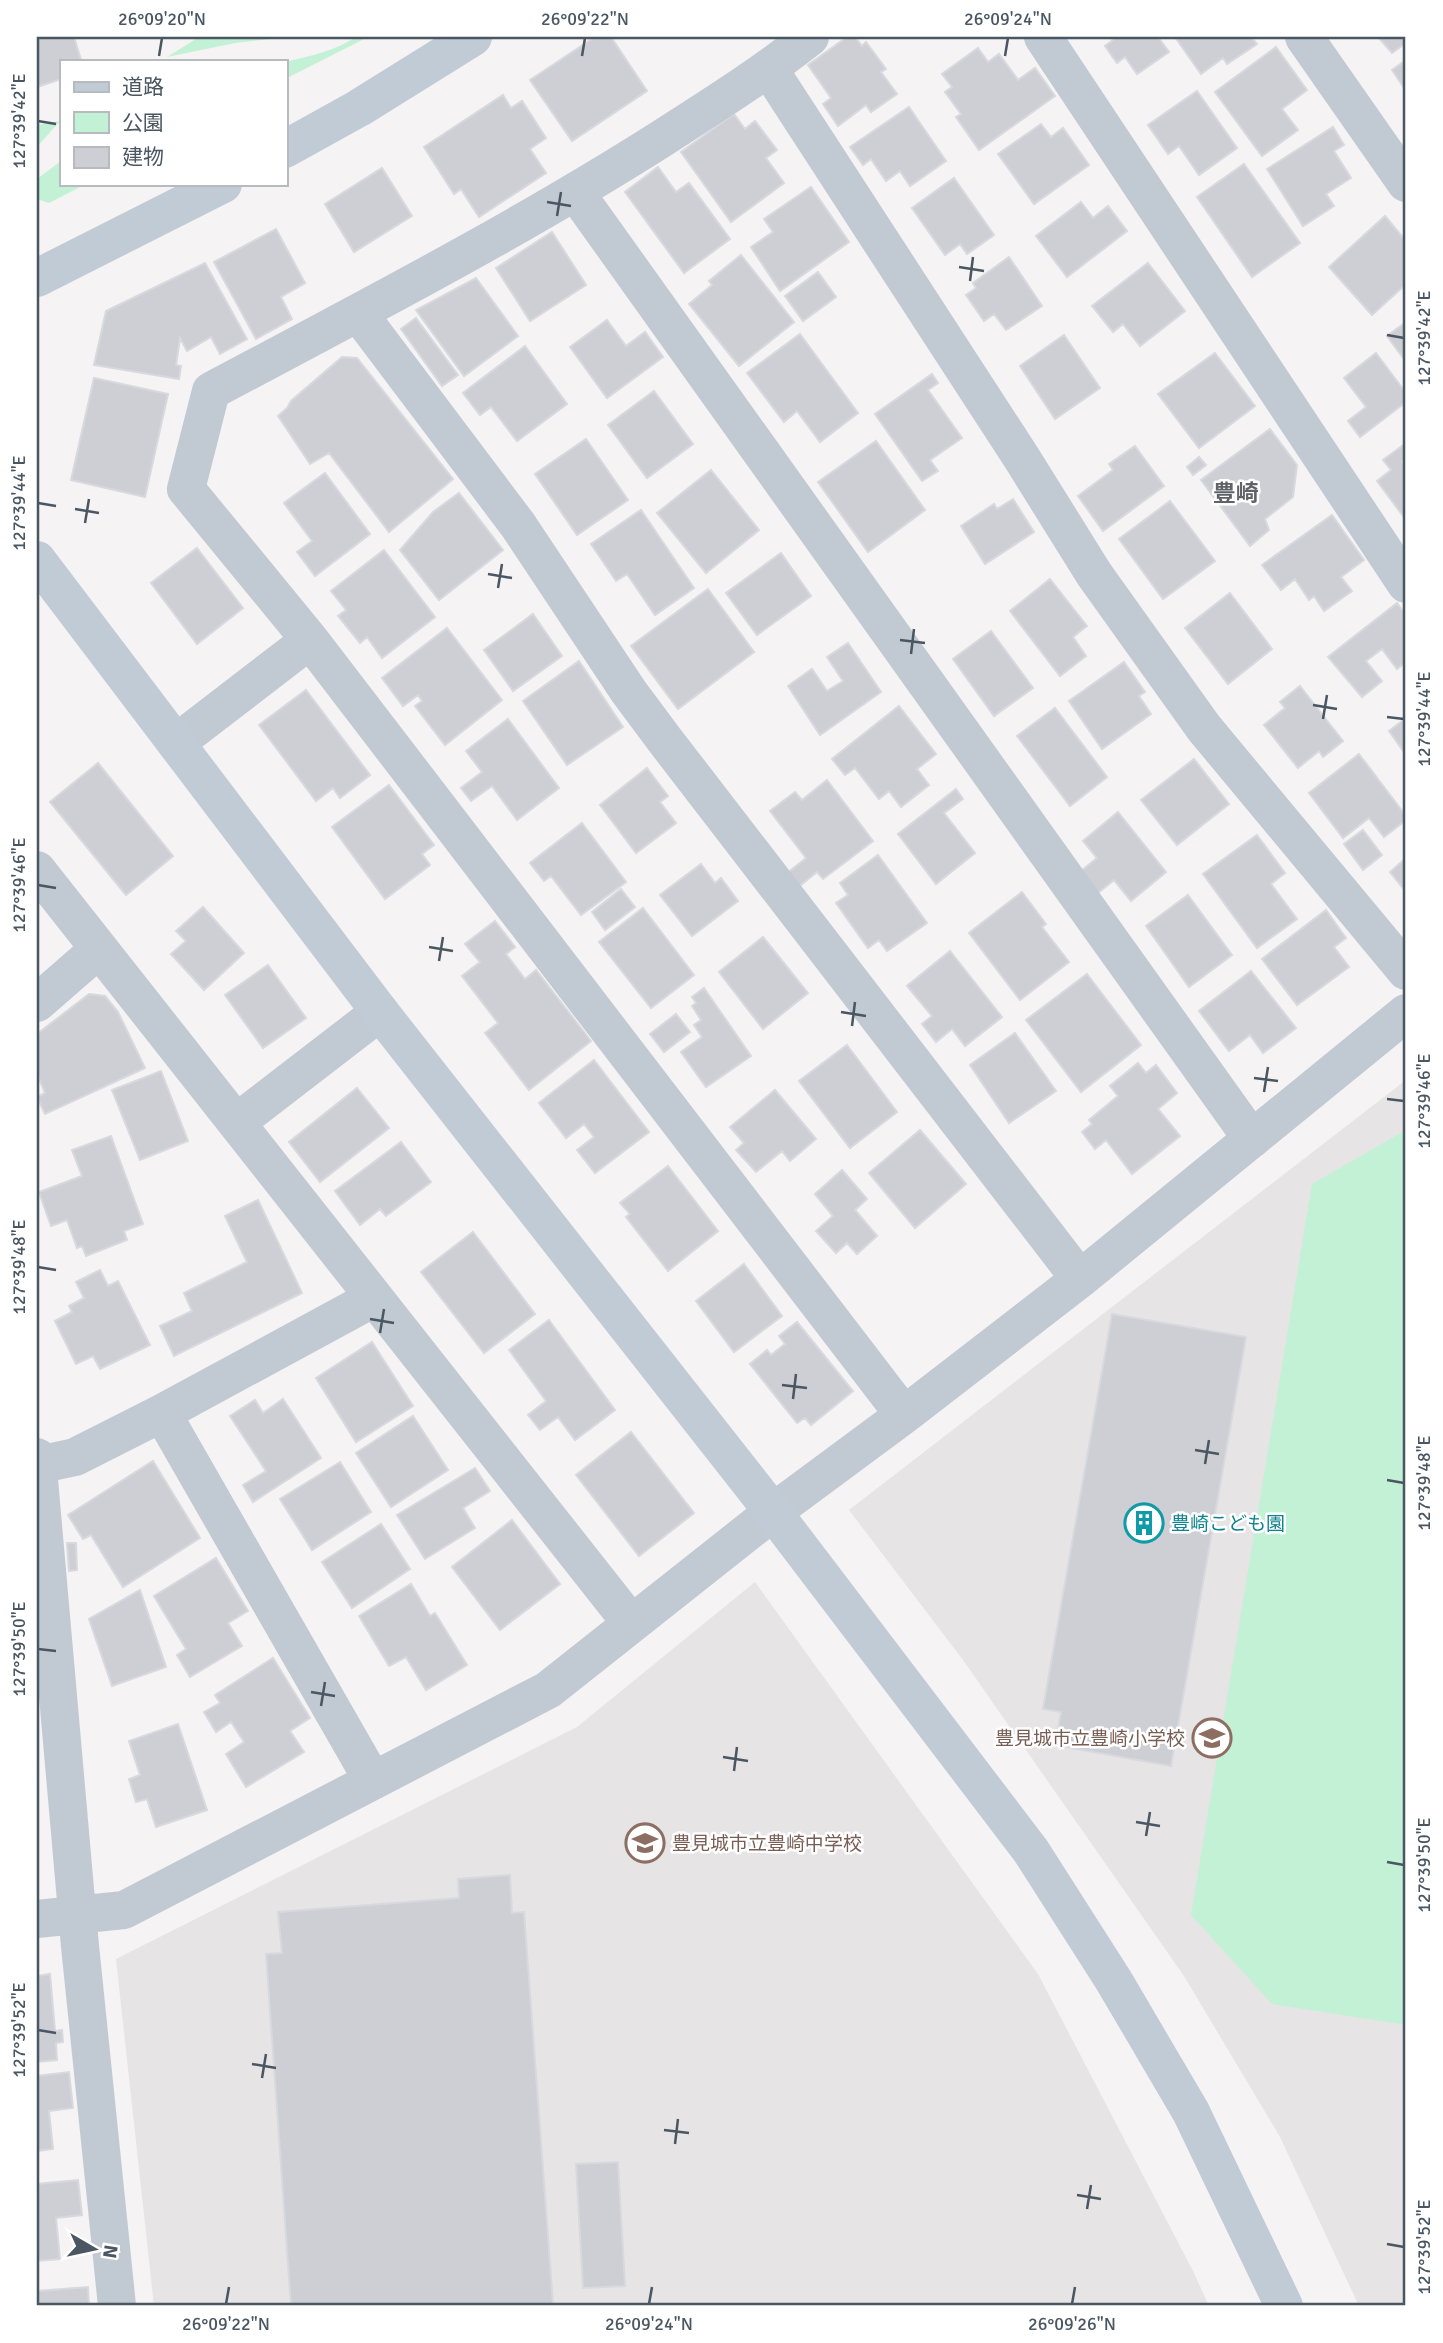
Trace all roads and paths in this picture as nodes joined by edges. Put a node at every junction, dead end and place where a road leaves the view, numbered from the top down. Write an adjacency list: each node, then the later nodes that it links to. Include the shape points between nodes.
1 (473, 37): 6 (street)
2 (810, 37): 5 (street)
3 (1043, 37): 13 (street)
4 (1304, 37): 7 (street)
5 (769, 69): 9 (street); 18 (street, via 1094,574 1205,728)
6 (287, 148)
7 (1406, 183)
8 (219, 186): 10 (street)
9 (576, 193): 11 (street); 23 (street)
10 (37, 278)
11 (359, 314): 14 (street, via 211,391 186,489); 24 (street, via 518,525 664,739)
12 (37, 560): 15 (street)
13 (1405, 578)
14 (310, 640): 15 (street); 27 (street)
15 (176, 743): 20 (street)
16 (37, 870): 17 (street)
17 (99, 949): 19 (street); 22 (street)
18 (1406, 971)
19 (37, 1003)
20 (380, 1012): 22 (street); 30 (street)
21 (1406, 1013): 23 (street)
22 (237, 1122): 25 (street)
23 (1252, 1139): 24 (street)
24 (1080, 1279): 27 (street)
25 (374, 1298): 26 (street); 31 (street)
26 (162, 1413): 29 (street, via 75,1457); 32 (street)
27 (904, 1415): 30 (street)
28 (37, 1457): 29 (street)
29 (38, 1465): 33 (street)
30 (773, 1512): 31 (street); 36 (street, via 1038,1861 1191,2112)
31 (631, 1623): 32 (street, via 548,1690)
32 (373, 1781): 33 (street, via 124,1910)
33 (78, 1916): 34 (street); 35 (street)
34 (37, 1919)
35 (117, 2306)
36 (1284, 2306)

